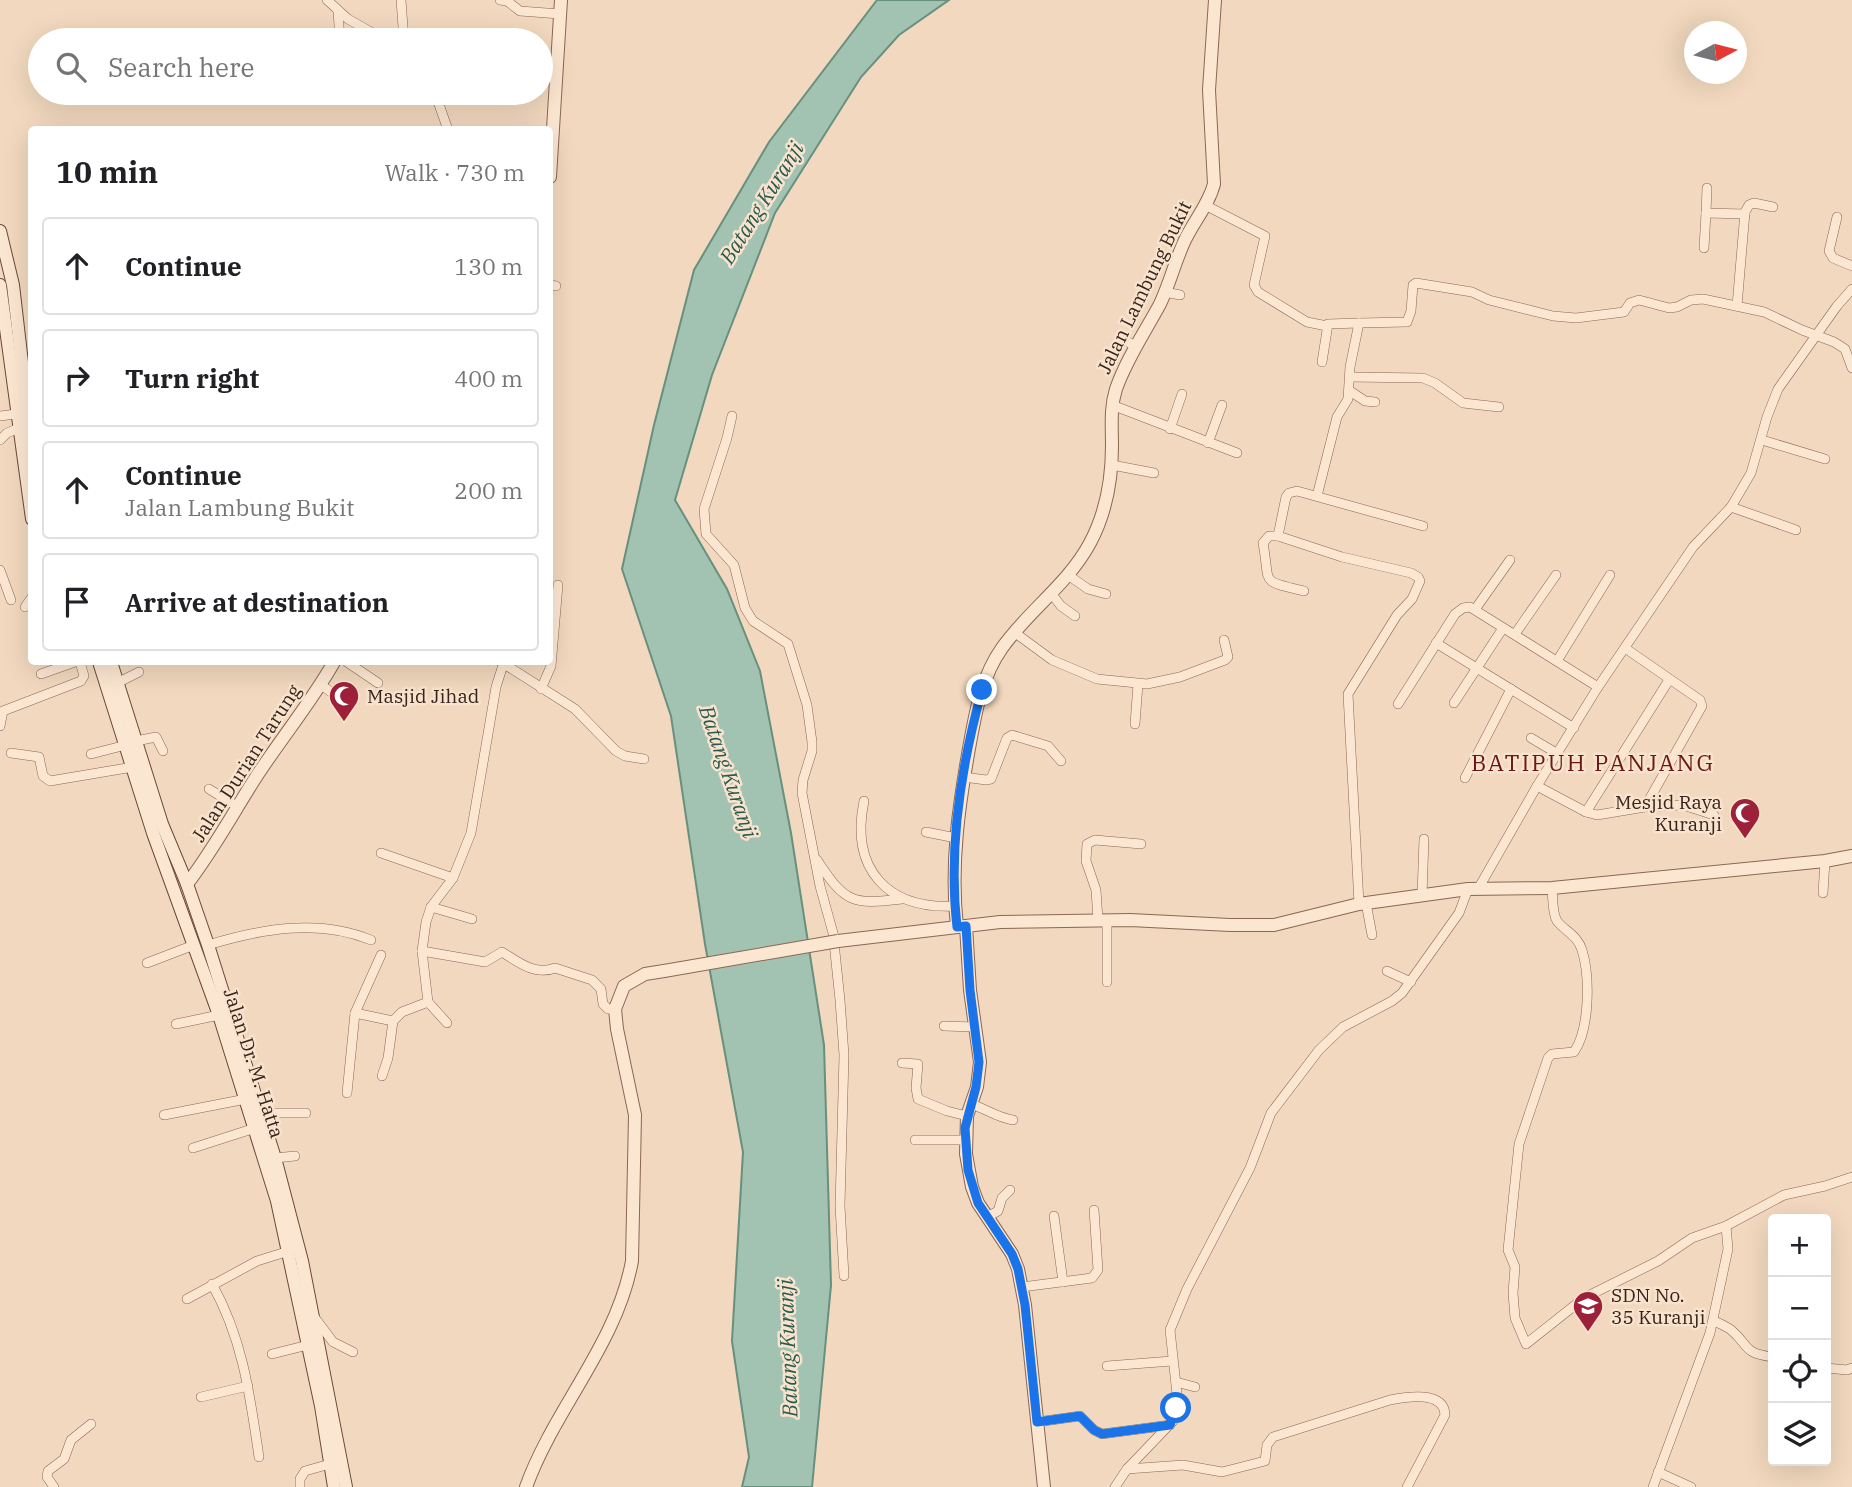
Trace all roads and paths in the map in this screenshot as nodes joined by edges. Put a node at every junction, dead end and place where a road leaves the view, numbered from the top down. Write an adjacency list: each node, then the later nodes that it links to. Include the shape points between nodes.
1 (327, 0): 6 (street)
2 (401, 0): 9 (street)
3 (500, 0): 5 (street, via 520,11)
4 (1215, 0): 14 (street, Jalan Lambung Bukit, via 1209,90 1214,184)
5 (561, 7): 12 (street)
6 (338, 11): 7 (street); 8 (street)
7 (339, 28)
8 (366, 28)
9 (403, 28)
10 (439, 105): 11 (street)
11 (447, 126)
12 (553, 131)
13 (1707, 188): 16 (street)
14 (1205, 205): 24 (street, Jalan Lambung Bukit, via 1185,240); 28 (street, via 1265,236 1254,285 1258,292 1307,322)
15 (1773, 207): 17 (street, via 1754,203)
16 (1706, 213): 17 (street); 20 (street)
17 (1745, 214): 26 (street)
18 (1837, 216): 21 (street, via 1829,251 1833,258)
19 (0, 231): 42 (street, via 13,285)
20 (1704, 248)
21 (1852, 266)
22 (0, 285): 41 (street)
23 (1852, 289): 29 (street)
24 (1165, 292): 25 (street); 31 (street, Jalan Lambung Bukit)
25 (1180, 295)
26 (1737, 306): 27 (street, via 1697,299 1669,307 1639,300 1624,312 1562,317 1501,304 1472,292 1416,284 1408,322); 29 (street)
27 (1359, 323): 28 (street); 34 (street)
28 (1327, 326): 32 (street)
29 (1818, 334): 33 (street, via 1845,349); 48 (street, via 1778,390)
30 (1121, 338): 31 (street)
31 (1135, 346): 38 (street, Jalan Lambung Bukit)
32 (1322, 362)
33 (1852, 368)
34 (1350, 377): 35 (street); 40 (street, via 1423,378 1464,403)
35 (1350, 391): 37 (street); 55 (street, via 1337,417)
36 (1182, 394): 46 (street)
37 (1375, 402)
38 (1112, 405): 46 (street); 52 (street, Jalan Lambung Bukit)
39 (1222, 405): 49 (street)
40 (1499, 407)
41 (16, 414): 43 (street); 45 (street)
42 (28, 414)
43 (0, 416)
44 (732, 416): 131 (street, via 704,509 706,534 734,565 753,621 788,644 810,724 813,751 802,793)
45 (19, 428): 47 (street); 54 (street)
46 (1170, 429): 49 (street)
47 (0, 440)
48 (1762, 440): 51 (street); 56 (street, via 1751,473)
49 (1208, 443): 50 (street)
50 (1237, 453)
51 (1825, 459)
52 (1112, 464): 53 (street); 62 (street, Jalan Lambung Bukit, via 1103,513)
53 (1154, 473)
54 (28, 491)
55 (1317, 496): 57 (street); 59 (street, via 1289,493)
56 (1731, 507): 58 (street); 80 (street, via 1693,547)
57 (1423, 526)
58 (1796, 530)
59 (1278, 536): 66 (street, via 1269,536 1263,543 1267,578); 140 (street, via 1419,579 1412,599 1397,615 1348,694)
60 (1510, 560): 72 (street)
61 (0, 570): 69 (street)
62 (1068, 575): 67 (street, Jalan Lambung Bukit); 68 (street, via 1088,589)
63 (1556, 575): 76 (street)
64 (1610, 575): 81 (street)
65 (558, 585): 78 (street)
66 (1304, 591)
67 (1051, 593): 73 (street); 75 (street, Jalan Lambung Bukit)
68 (1106, 594)
69 (11, 600)
70 (28, 600): 71 (street)
71 (25, 607)
72 (1476, 608): 74 (street); 79 (street, via 1459,610)
73 (1075, 616)
74 (1503, 628): 76 (street); 91 (street)
75 (1014, 632): 97 (street, via 1052,660 1097,679); 115 (street, Jalan Lambung Bukit, via 987,676)
76 (1515, 634): 81 (street)
77 (1224, 640): 97 (street, via 1225,660 1180,677)
78 (553, 643)
79 (1436, 643): 91 (street); 102 (street)
80 (1625, 648): 94 (street); 98 (street)
81 (1557, 661): 98 (street)
82 (68, 665): 93 (street)
83 (78, 665): 104 (street, via 84,676 81,681 3,711)
84 (100, 665): 107 (street, Jalan Dr. M. Hatta)
85 (112, 665): 95 (street, Jalan Dr. M. Hatta)
86 (333, 665): 121 (street, Jalan Durian Tarung, via 326,689)
87 (351, 665): 96 (street)
88 (502, 665): 133 (street, via 471,833)
89 (505, 665): 99 (street)
90 (551, 665): 99 (street)
91 (1477, 669): 100 (street); 101 (street)
92 (139, 672): 95 (street)
93 (41, 674)
94 (1669, 680): 122 (street, via 1702,706); 123 (street)
95 (117, 682): 107 (street, Jalan Dr. M. Hatta)
96 (378, 683)
97 (1138, 684): 103 (street)
98 (1598, 687): 105 (street)
99 (541, 689): 112 (street, via 575,709 616,751)
100 (1510, 689): 105 (street); 116 (street)
101 (1454, 703)
102 (1398, 704)
103 (1135, 724)
104 (0, 726)
105 (1574, 728): 111 (street)
106 (1531, 738): 111 (street)
107 (131, 743): 108 (street, via 156,737); 110 (street); 114 (street, Jalan Dr. M. Hatta); 118 (street, Jalan Dr. M. Hatta)
108 (163, 751)
109 (11, 753): 114 (street, via 39,757 43,776 50,781)
110 (91, 754)
111 (1558, 754): 117 (street)
112 (644, 759)
113 (1061, 761): 115 (street, via 1048,746 1012,736 1007,738 991,779)
114 (133, 767): 118 (street, Jalan Dr. M. Hatta)
115 (964, 777): 126 (street, Jalan Lambung Bukit)
116 (1465, 778)
117 (1537, 786): 123 (street); 136 (street)
118 (146, 789): 134 (street, Jalan Dr. M. Hatta); 148 (street, Jalan Dr. M. Hatta, via 165,867)
119 (209, 789): 121 (street)
120 (864, 801): 139 (street, via 860,826 865,852 885,888)
121 (238, 807): 134 (street, Jalan Durian Tarung)
122 (1645, 807): 123 (street, via 1597,815); 124 (street, via 1683,805)
123 (1586, 812)
124 (1714, 814)
125 (926, 832): 126 (street)
126 (956, 838): 141 (street, Jalan Lambung Bukit)
127 (1424, 839): 138 (street)
128 (1141, 844): 144 (street, via 1095,840 1087,844 1086,861)
129 (381, 853): 133 (street)
130 (1852, 856): 132 (street)
131 (815, 857): 139 (street, via 832,883 851,899 866,903); 187 (street, via 833,933 840,1000)
132 (1825, 861): 135 (street); 137 (street)
133 (453, 878): 142 (street)
134 (187, 884): 149 (street, Jalan Dr. M. Hatta)
135 (1552, 888): 136 (street); 185 (street, via 1556,919 1582,949 1585,1024 1574,1052 1548,1058 1519,1144 1508,1251 1515,1267 1515,1318 1522,1338 1527,1344 1584,1298 1658,1261 1692,1238)
136 (1473, 889): 138 (street); 155 (street)
137 (1823, 893)
138 (1422, 895): 140 (street)
139 (902, 899): 141 (street, via 934,908)
140 (1363, 904): 144 (street, via 1274,925); 146 (street)
141 (956, 906): 145 (street, Jalan Lambung Bukit)
142 (431, 907): 143 (street); 150 (street)
143 (472, 919)
144 (1103, 920): 145 (street); 154 (street)
145 (961, 926): 157 (street, bridge, via 838,941 645,974 624,986); 164 (street, Jalan Lambung Bukit)
146 (1372, 934)
147 (371, 940): 149 (street, via 320,927 248,934)
148 (194, 945): 152 (street); 159 (street, Jalan Dr. M. Hatta)
149 (208, 945): 170 (street, Jalan Dr. M. Hatta)
150 (422, 951): 156 (street); 157 (street, via 482,962 502,952 532,969 555,968 592,981 601,989 604,1005)
151 (381, 956): 158 (street)
152 (147, 963)
153 (1387, 971): 155 (street)
154 (1107, 982)
155 (1411, 982): 198 (street, via 1392,1001 1343,1027 1304,1068 1271,1114 1250,1168 1170,1330)
156 (428, 1002): 160 (street, via 402,1012); 161 (street)
157 (615, 1009): 217 (street, via 635,1115 628,1283 610,1328 537,1457)
158 (355, 1013): 160 (street); 167 (street)
159 (219, 1015): 162 (street); 168 (street, Jalan Dr. M. Hatta)
160 (393, 1021): 166 (street)
161 (447, 1023)
162 (176, 1024)
163 (944, 1026): 164 (street)
164 (975, 1027): 169 (street, Jalan Lambung Bukit, via 979,1075)
165 (902, 1063): 169 (street, via 918,1064 918,1099 947,1111)
166 (382, 1076)
167 (347, 1093)
168 (246, 1099): 172 (street); 174 (street, Jalan Dr. M. Hatta)
169 (969, 1110): 173 (street, via 991,1111); 176 (street, Jalan Lambung Bukit)
170 (261, 1113): 171 (street); 179 (street, Jalan Dr. M. Hatta)
171 (306, 1113)
172 (164, 1115)
173 (1013, 1120)
174 (255, 1128): 177 (street); 179 (street, Jalan Dr. M. Hatta)
175 (915, 1140): 176 (street)
176 (965, 1140): 184 (street, Jalan Lambung Bukit, via 972,1187)
177 (193, 1148)
178 (295, 1156): 179 (street)
179 (271, 1157): 186 (street, Jalan Dr. M. Hatta); 192 (street, Jalan Dr. M. Hatta)
180 (1852, 1177): 185 (street, via 1784,1195)
181 (1010, 1190): 184 (street, via 998,1211)
182 (1094, 1210): 188 (street, via 1097,1273 1092,1278)
183 (1054, 1216): 188 (street)
184 (987, 1217): 190 (street, Jalan Lambung Bukit, via 1012,1254)
185 (1726, 1226): 193 (street, via 1728,1249)
186 (289, 1251): 189 (street); 194 (street, Jalan Dr. M. Hatta)
187 (844, 1276)
188 (1063, 1282): 190 (street)
189 (212, 1284): 191 (street); 203 (street, via 236,1335)
190 (1022, 1287): 206 (street, Jalan Lambung Bukit)
191 (187, 1299)
192 (313, 1314): 195 (street, via 333,1342); 216 (street, Jalan Dr. M. Hatta)
193 (1714, 1321): 197 (street, via 1731,1330 1745,1348); 212 (street)
194 (308, 1345): 196 (street); 210 (street, Jalan Dr. M. Hatta)
195 (353, 1352)
196 (272, 1354)
197 (1768, 1356)
198 (1172, 1361): 199 (street); 202 (street)
199 (1107, 1366)
200 (1831, 1368): 201 (street)
201 (1852, 1368)
202 (1176, 1382): 204 (street); 208 (street, via 1176,1408)
203 (248, 1386): 205 (street); 209 (street)
204 (1195, 1387)
205 (201, 1397)
206 (1037, 1422): 208 (street, via 1080,1416 1102,1434); 218 (street, Jalan Lambung Bukit)
207 (91, 1424): 213 (street, via 71,1440 64,1459 48,1471)
208 (1170, 1425): 211 (street)
209 (259, 1457)
210 (330, 1464): 214 (street, via 305,1471); 215 (street, Jalan Dr. M. Hatta)
211 (1126, 1469): 219 (street); 220 (street, via 1183,1465 1229,1471 1266,1460 1273,1437 1404,1397 1432,1398 1442,1405 1445,1415)
212 (1658, 1472): 221 (street); 222 (street)
213 (54, 1487)
214 (300, 1487)
215 (334, 1487)
216 (345, 1487)
217 (526, 1487)
218 (1044, 1487)
219 (1115, 1487)
220 (1407, 1487)
221 (1653, 1487)
222 (1691, 1487)

